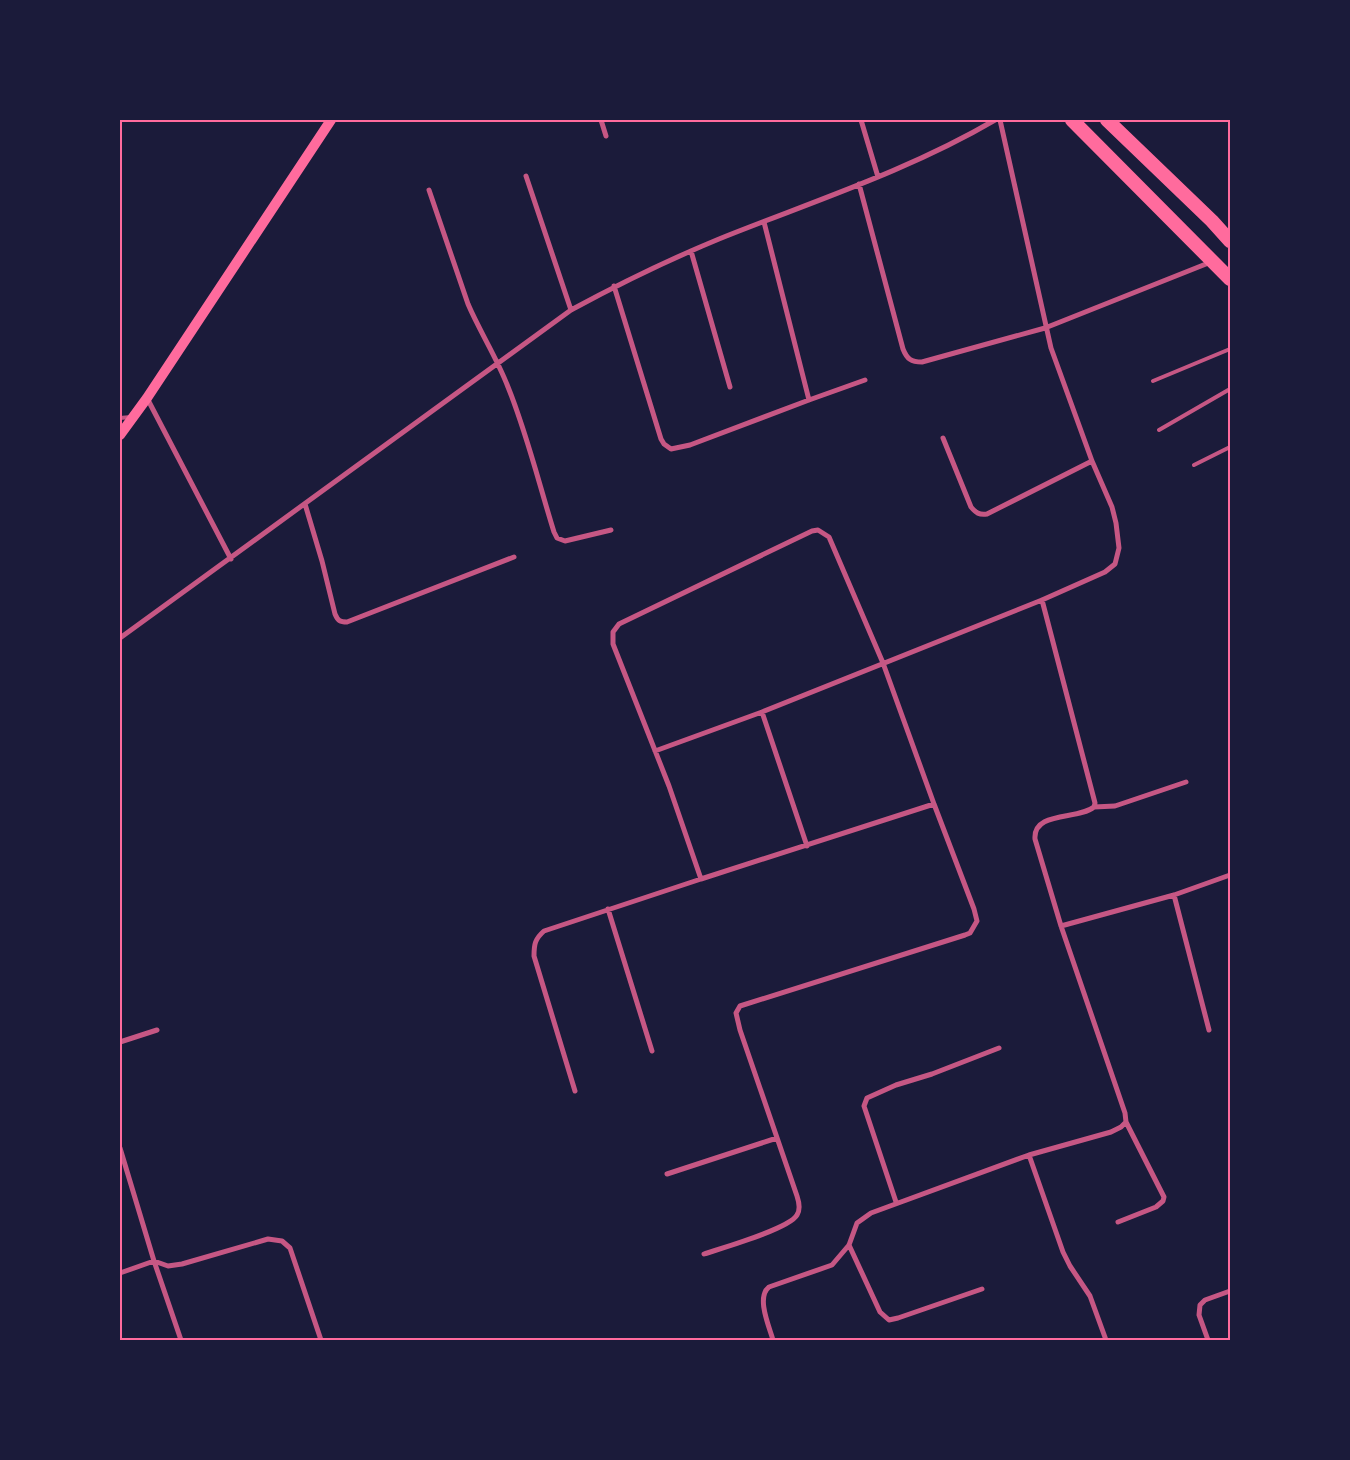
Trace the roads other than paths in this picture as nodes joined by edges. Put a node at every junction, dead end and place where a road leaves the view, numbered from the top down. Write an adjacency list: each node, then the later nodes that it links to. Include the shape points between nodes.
1 (331, 120): 27 (main road)
2 (601, 120): 8 (street)
3 (862, 120): 10 (street)
4 (994, 120): 10 (street)
5 (1000, 120): 20 (street)
6 (1072, 120): 16 (highway)
7 (1108, 120): 14 (highway)
8 (606, 136)
9 (526, 176): 19 (street)
10 (878, 177): 11 (street)
11 (859, 184): 13 (street); 20 (street, via 903,349 910,360 922,362)
12 (429, 190): 22 (street, via 468,304)
13 (764, 222): 15 (street); 28 (street)
14 (1230, 241)
15 (691, 251): 18 (street); 25 (street)
16 (1213, 261): 17 (highway); 20 (street)
17 (1230, 279)
18 (614, 286): 19 (street); 28 (street, via 661,439 667,447 677,449 690,445)
19 (571, 310): 22 (street)
20 (1045, 328): 35 (street)
21 (1230, 349): 24 (lane)
22 (498, 363): 37 (street); 38 (street, via 557,538 570,541)
23 (865, 380): 28 (street)
24 (1153, 381)
25 (730, 387)
26 (1230, 389): 31 (lane)
27 (147, 398): 29 (main road); 40 (street)
28 (809, 400)
29 (131, 417): 30 (lane); 32 (main road)
30 (120, 418)
31 (1159, 430)
32 (120, 435)
33 (943, 438): 35 (street, via 971,507 982,515)
34 (1230, 447): 36 (lane)
35 (1092, 462): 41 (street, via 1116,523 1119,548 1115,564 1105,572)
36 (1194, 465)
37 (304, 504): 39 (street, via 335,614 342,622); 40 (street)
38 (610, 530)
39 (514, 557)
40 (230, 558): 42 (street)
41 (1042, 600): 43 (street); 48 (street, via 1095,799)
42 (120, 638)
43 (883, 663): 44 (street); 45 (street, via 829,537 818,530 812,531 619,624 613,632 613,644); 47 (street)
44 (762, 712): 45 (street); 49 (street)
45 (655, 750): 51 (street)
46 (1186, 782): 48 (street, via 1115,806)
47 (934, 804): 49 (street); 62 (street, via 974,909 977,920 970,933 744,1004 737,1010 740,1030)
48 (1094, 807): 54 (street, via 1044,821 1035,834)
49 (807, 846): 51 (street)
50 (1230, 875): 52 (street)
51 (701, 879): 53 (street)
52 (1174, 895): 54 (street); 56 (street)
53 (608, 909): 59 (street); 60 (street, via 544,931 534,944 534,956)
54 (1061, 926): 61 (street, via 1126,1113)
55 (157, 1030): 57 (street)
56 (1209, 1030)
57 (120, 1042)
58 (999, 1048): 66 (street, via 867,1098 864,1106)
59 (652, 1051)
60 (575, 1091)
61 (1126, 1122): 64 (street, via 1102,1135); 67 (street, via 1164,1197 1160,1205)
62 (777, 1138): 65 (street); 69 (street, via 799,1204 797,1216 775,1229)
63 (120, 1148): 70 (street)
64 (1029, 1155): 66 (street); 77 (street, via 1063,1252 1090,1296)
65 (667, 1174)
66 (896, 1202): 68 (street, via 861,1220 853,1230)
67 (1118, 1222)
68 (849, 1245): 72 (street, via 880,1312 889,1320); 76 (street, via 832,1265 765,1290 763,1298)
69 (704, 1254)
70 (154, 1260): 71 (street); 74 (street); 75 (street, via 168,1266 182,1264 268,1240 282,1241 290,1248)
71 (120, 1273)
72 (982, 1288)
73 (1230, 1292): 78 (street, via 1204,1300 1200,1305 1199,1314)
74 (180, 1340)
75 (321, 1340)
76 (772, 1340)
77 (1106, 1340)
78 (1208, 1340)

